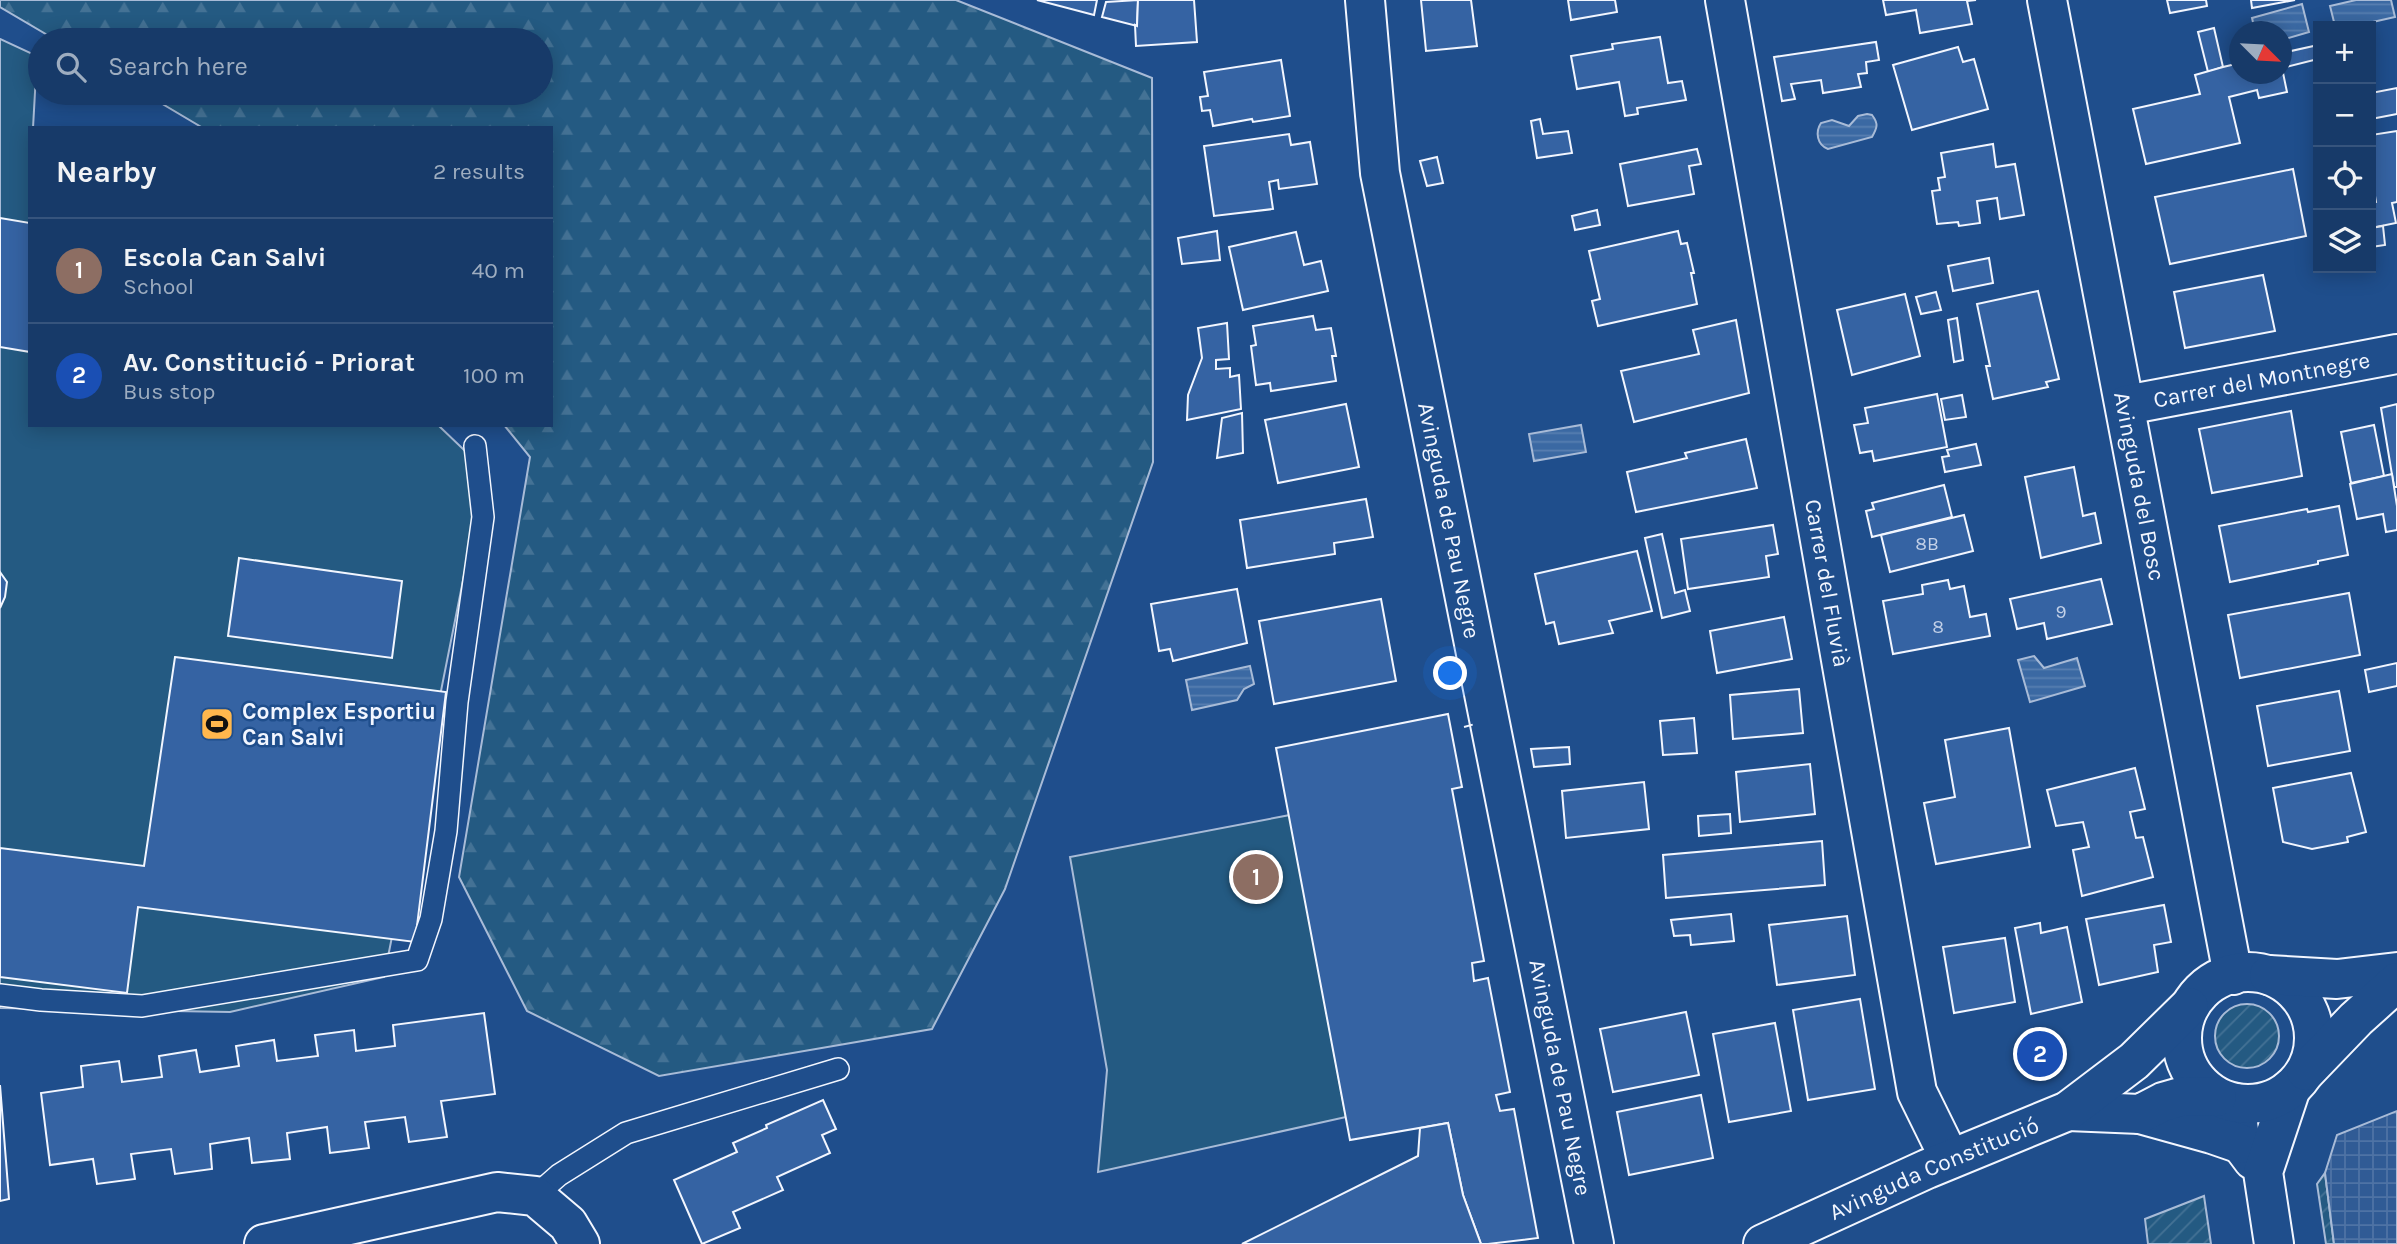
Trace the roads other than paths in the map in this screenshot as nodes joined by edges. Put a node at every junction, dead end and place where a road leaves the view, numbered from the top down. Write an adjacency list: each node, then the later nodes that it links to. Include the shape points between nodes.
1 (1364, 0): 22 (street, Avinguda de Pau Negre, via 1380,173)
2 (1725, 0): 18 (street, Carrer del Fluvià, via 1917,1092)
3 (2047, 0): 5 (street, Avinguda del Bosc)
4 (2397, 354): 5 (street, Carrer del Montnegre)
5 (2126, 405): 8 (street, Avinguda del Bosc, via 2220,914)
6 (475, 446): 10 (lane, via 482,517 457,702 446,831 431,919 417,960 142,1006)
7 (2397, 972): 8 (street, via 2337,979)
8 (2250, 975): 11 (street, via 2222,977 2203,989); 13 (street, via 2285,983 2300,996 2310,1014 2313,1054)
9 (2397, 982): 13 (street)
10 (0, 995)
11 (2189, 1007): 14 (street, via 2182,1048 2188,1068 2200,1084); 15 (street, Avinguda Constitució, via 2134,1062)
12 (838, 1069): 19 (lane, via 626,1133 559,1175)
13 (2298, 1081): 14 (street, via 2275,1099 2255,1104); 17 (street)
14 (2226, 1100): 16 (street, Avinguda Constitució, via 2185,1096 2163,1101); 17 (street)
15 (2068, 1111): 16 (street, Avinguda Constitució); 18 (street, Avinguda Constitució)
16 (2140, 1114): 17 (street)
17 (2252, 1158): 24 (street)
18 (1950, 1159): 23 (street, Avinguda Constitució)
19 (535, 1196): 20 (street, via 497,1192); 21 (street, via 568,1224)
20 (264, 1244)
21 (580, 1244)
22 (1594, 1244)
23 (1763, 1244)
24 (2274, 1244)

